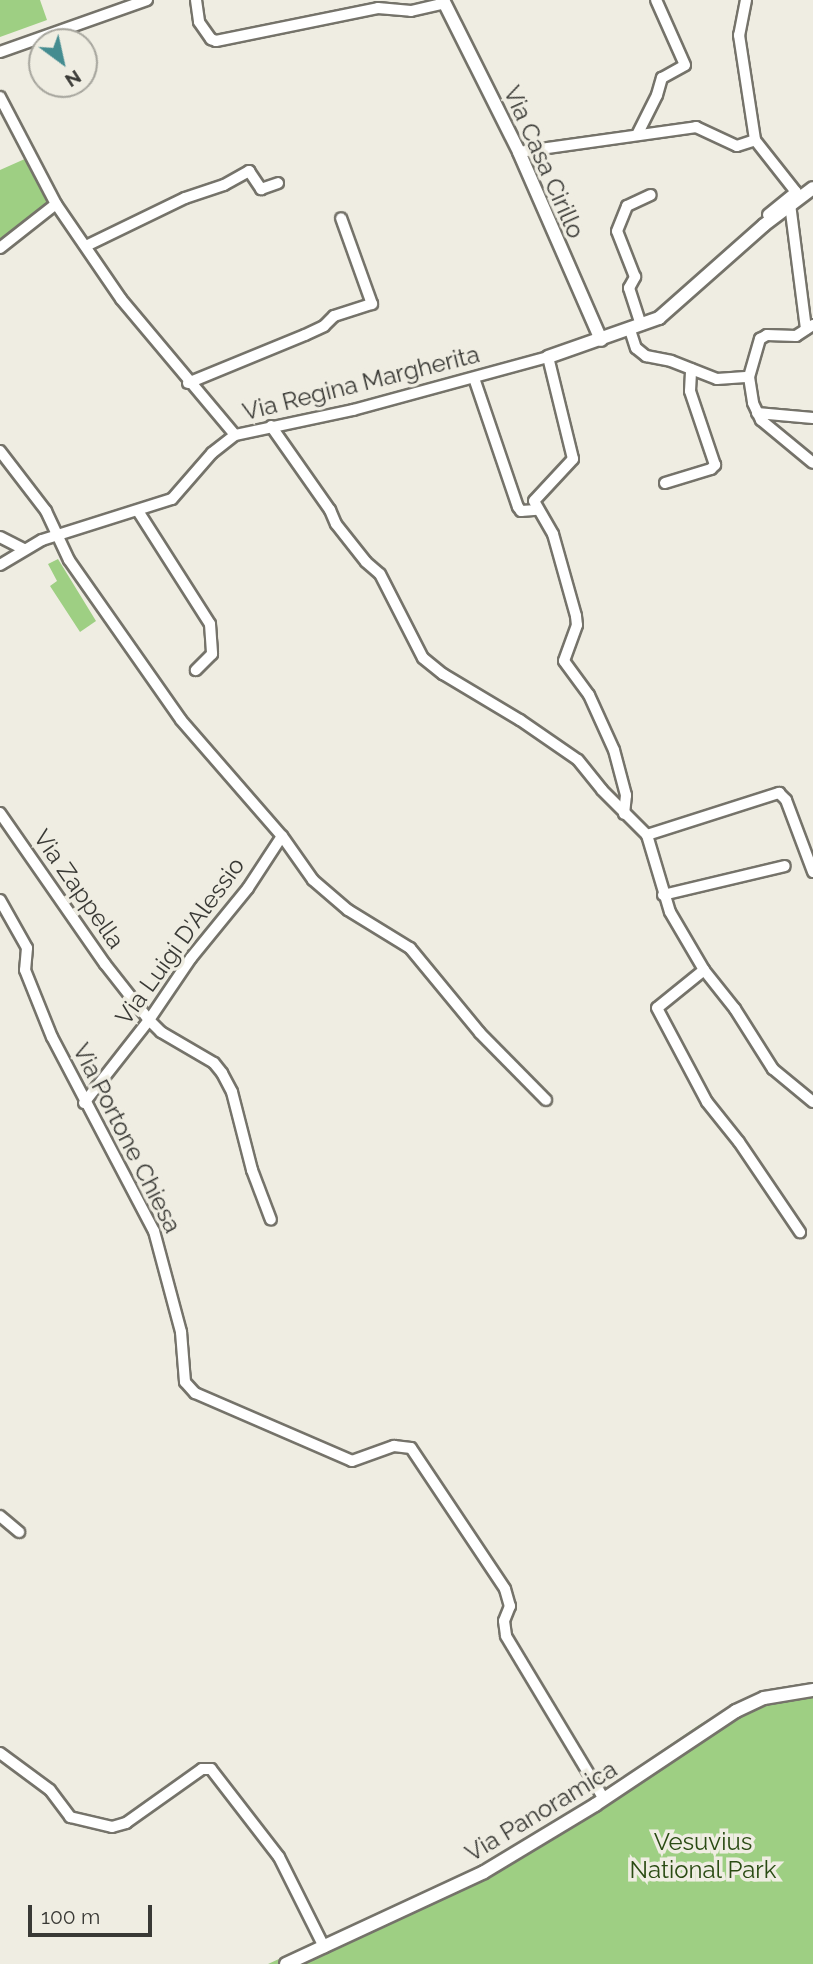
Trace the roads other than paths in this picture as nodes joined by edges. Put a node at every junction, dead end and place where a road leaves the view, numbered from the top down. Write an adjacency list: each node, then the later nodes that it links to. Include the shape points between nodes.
1 (147, 0): 6 (street)
2 (196, 0): 5 (street, Via Casa Cirillo, via 199,22 216,41 378,8 411,11)
3 (656, 0): 8 (street, via 685,65 662,78)
4 (746, 0): 9 (street, via 738,35)
5 (444, 1): 10 (street, Via Casa Cirillo)
6 (0, 52)
7 (0, 96): 14 (street)
8 (638, 133): 9 (street, via 696,127 737,146); 10 (street)
9 (755, 141): 17 (street, via 796,192 746,236)
10 (519, 152): 22 (street, Via Casa Cirillo)
11 (278, 183): 18 (street, via 261,188 249,171)
12 (813, 188): 15 (street, Via Regina Margherita)
13 (651, 195): 21 (street, via 626,206 617,231 635,277 628,288)
14 (56, 204): 18 (street); 19 (street)
15 (790, 204): 17 (street, Via Regina Margherita); 20 (street)
16 (341, 218): 27 (street, via 372,304 334,316 305,335)
17 (745, 244): 21 (street, Via Regina Margherita, via 659,318)
18 (86, 246): 27 (street, via 121,299)
19 (0, 248)
20 (810, 327): 25 (street, via 796,336 760,339)
21 (635, 328): 22 (street, Via Regina Margherita); 24 (street, via 636,348 646,356)
22 (601, 340): 23 (street, Via Regina Margherita)
23 (548, 357): 26 (street, Via Regina Margherita); 35 (street, via 573,459 535,499)
24 (691, 369): 25 (street, via 717,379); 34 (street, via 690,391 715,465)
25 (749, 377): 28 (street)
26 (474, 378): 30 (street, Via Regina Margherita, via 354,410); 35 (street, via 518,507 521,511)
27 (188, 383): 31 (street)
28 (757, 413): 29 (street); 33 (street)
29 (813, 418)
30 (271, 426): 31 (street, Via Regina Margherita); 43 (street, via 335,524 380,574 423,657 578,760)
31 (235, 435): 36 (street, Via Regina Margherita, via 212,453 172,499)
32 (0, 451): 37 (street, via 46,511)
33 (813, 463)
34 (665, 483)
35 (537, 509): 43 (street, via 552,534 576,616 564,661 589,695 614,750 626,795)
36 (138, 511): 37 (street, Via Regina Margherita); 41 (street, via 210,624 212,654)
37 (55, 534): 39 (street, Via Regina Margherita); 45 (street, via 181,720)
38 (0, 537): 39 (street)
39 (24, 549): 40 (street, Via Regina Margherita)
40 (0, 565)
41 (196, 670)
42 (0, 813): 51 (street, Via Zappella)
43 (624, 814): 44 (street)
44 (647, 835): 47 (street, via 779,793 786,800); 48 (street)
45 (282, 836): 51 (street, Via Luigi D'Alessio); 52 (street, via 313,880 339,903 410,948 480,1033)
46 (785, 866): 48 (street)
47 (813, 872)
48 (663, 895): 50 (street)
49 (0, 900): 54 (street, Via Portone Chiesa, via 27,948 24,970)
50 (704, 970): 53 (street, via 773,1069); 56 (street, via 657,1009 707,1102 740,1142)
51 (149, 1020): 54 (street, Via Luigi D'Alessio); 55 (street, Via Zappella, via 222,1073)
52 (546, 1100)
53 (813, 1102)
54 (84, 1103): 61 (street, Via Portone Chiesa, via 154,1231 181,1332 185,1382 195,1394 352,1461 394,1446 411,1448 505,1589 510,1606 504,1621 506,1636)
55 (271, 1220)
56 (800, 1232)
57 (0, 1516): 58 (street)
58 (19, 1532)
59 (813, 1690): 61 (street, Via Panoramica, via 764,1698 736,1711)
60 (0, 1753): 62 (street, via 50,1790 69,1817 112,1827 126,1823 202,1769 211,1769 279,1857)
61 (604, 1799): 62 (street, Via Panoramica, via 484,1872)
62 (324, 1947): 63 (street, Via Panoramica)
63 (286, 1964)

